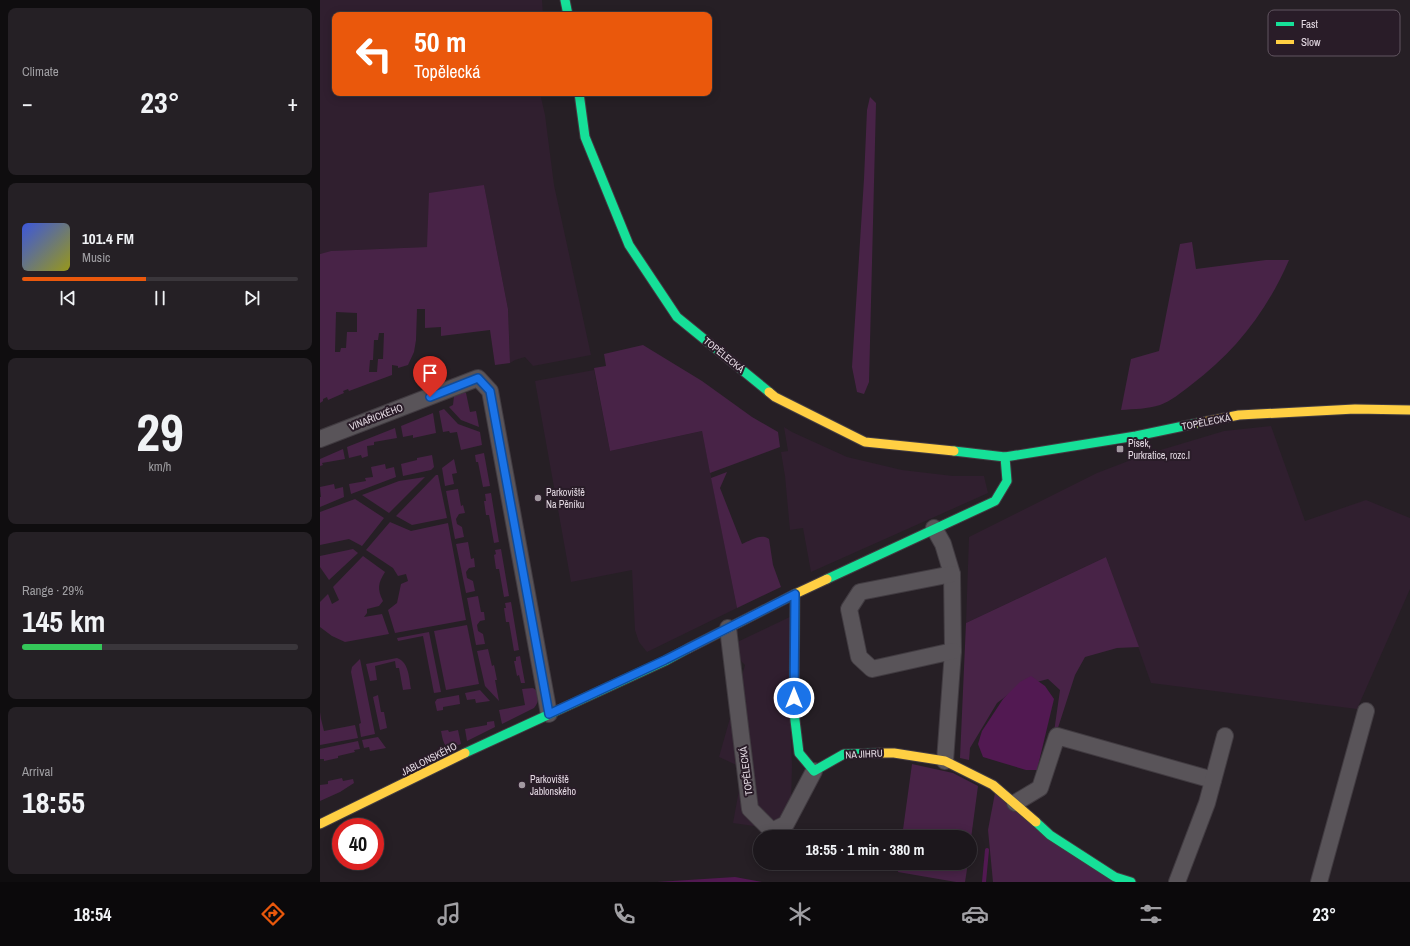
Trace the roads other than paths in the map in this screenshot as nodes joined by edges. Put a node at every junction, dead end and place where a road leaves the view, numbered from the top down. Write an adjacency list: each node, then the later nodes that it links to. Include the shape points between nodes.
1 (565, 0): 2 (street)
2 (567, 12)
3 (579, 96): 6 (street, TOPĚLECKÁ, via 585,137 629,245 677,317 775,397 865,442)
4 (1410, 410): 6 (street, TOPĚLECKÁ, via 1355,409 1239,415 1136,436)
5 (320, 439): 13 (street, VINAŘICKÉHO, via 478,378 490,391)
6 (1005, 457): 7 (street, via 1007,481 995,501)
7 (934, 528): 8 (street, via 943,544); 9 (street)
8 (952, 574): 11 (street); 11 (street, via 860,592 849,609 859,657 872,669)
9 (795, 594): 10 (street); 16 (street, via 794,712 799,753)
10 (728, 628): 13 (street); 16 (street, TOPĚLECKÁ, via 750,809 772,830 786,824)
11 (953, 651): 15 (street)
12 (1366, 711): 22 (street)
13 (549, 714): 19 (street, JABLONSKÉHO)
14 (1225, 736): 17 (street)
15 (945, 761): 16 (street, NA JIHRU, via 894,753 844,754); 18 (street, NA JIHRU, via 993,784)
16 (814, 771)
17 (1213, 780): 18 (street, via 1057,736 1040,788); 21 (street)
18 (1015, 803): 20 (street, NA JIHRU, via 1050,835 1115,878)
19 (320, 824)
20 (1131, 882)
21 (1177, 882)
22 (1319, 882)

